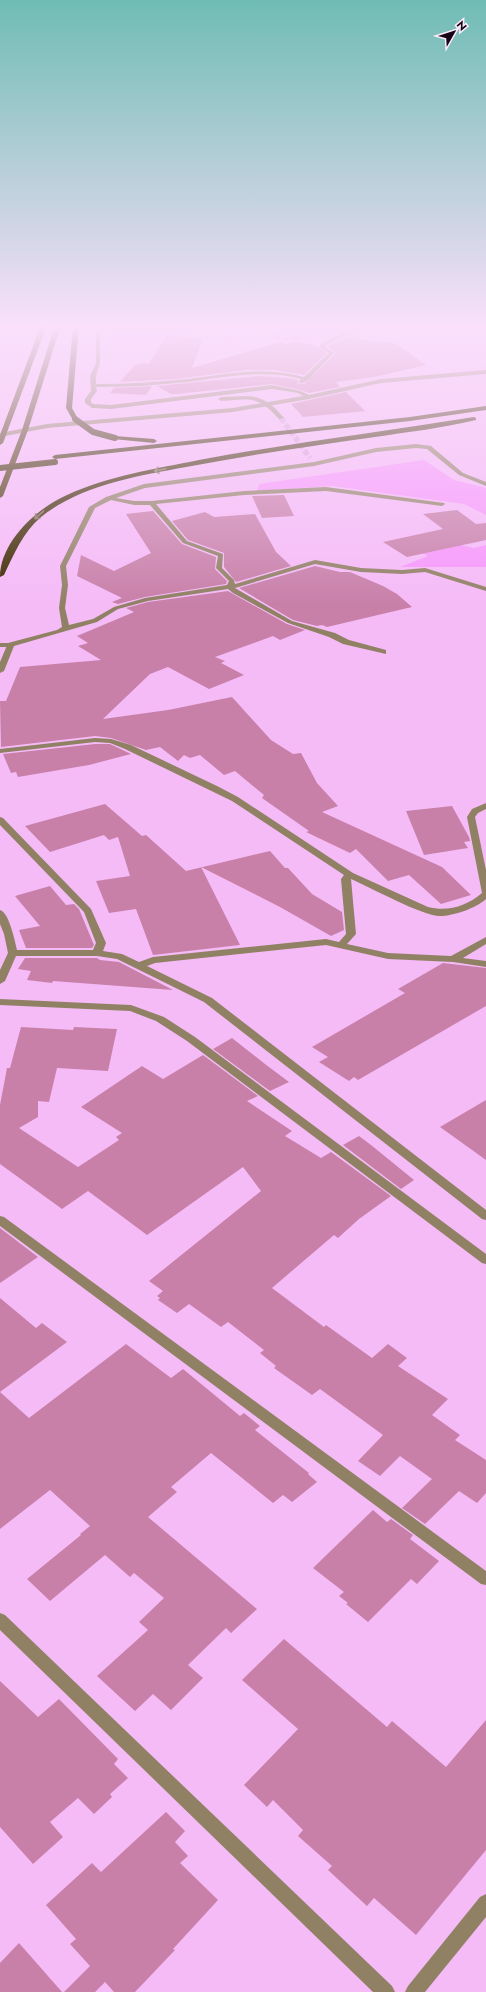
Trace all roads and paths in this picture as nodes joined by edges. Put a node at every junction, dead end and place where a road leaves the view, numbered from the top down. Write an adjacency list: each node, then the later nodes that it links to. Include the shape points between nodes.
1 (8, 418): 8 (highway)
2 (29, 418): 7 (highway)
3 (74, 418): 5 (highway, bridge, via 84,428 115,438 180,441)
4 (136, 418): 7 (street)
5 (395, 418)
6 (416, 418): 11 (highway)
7 (25, 430): 8 (street); 16 (highway)
8 (2, 434): 9 (highway)
9 (0, 443)
10 (310, 458): 13 (street)
11 (55, 460): 12 (highway); 14 (highway, bridge); 20 (highway, one-way to 20, via 477,419 223,458 145,473 95,486 54,504 38,515 14,544)
12 (0, 463)
13 (314, 464): 15 (street, via 376,450 429,447 461,474); 17 (street, via 144,486)
14 (0, 468)
15 (486, 484)
16 (0, 496)
17 (108, 498): 18 (street, via 134,503); 23 (street, via 92,508 63,566 65,585 62,608)
18 (152, 503): 19 (street, via 244,493 326,489); 21 (street, via 185,542 221,555 219,568 232,581)
19 (442, 504)
20 (0, 575)
21 (230, 587): 22 (street, via 315,562 361,570 425,570); 23 (street, via 147,599 116,608 95,621); 26 (street, via 290,622)
22 (486, 589)
23 (66, 628): 25 (street, via 60,632)
24 (0, 645): 25 (street)
25 (12, 645): 27 (street)
26 (383, 652)
27 (0, 671)
28 (0, 751): 31 (street, via 95,740 110,741 128,747 235,799)
29 (486, 806): 32 (street, via 471,816)
30 (0, 820): 37 (street, via 88,911 101,942)
31 (350, 875): 32 (street, via 425,909 440,912 475,904); 35 (street, via 346,879 351,934)
32 (486, 893)
33 (0, 913): 36 (street, via 9,934)
34 (486, 940): 38 (street)
35 (341, 945): 38 (street, via 388,956); 40 (street, via 326,942 153,960)
36 (13, 953): 37 (street); 41 (street)
37 (96, 953): 40 (street, via 119,956)
38 (453, 958): 39 (street)
39 (486, 964)
40 (138, 966): 43 (street, via 208,1000)
41 (0, 981)
42 (0, 1002): 45 (street, via 131,1008 160,1019 191,1039)
43 (486, 1216)
44 (0, 1220): 46 (street)
45 (486, 1260)
46 (486, 1579)
47 (0, 1620): 49 (street)
48 (486, 1903): 50 (street)
49 (386, 1992)
50 (414, 1992)

